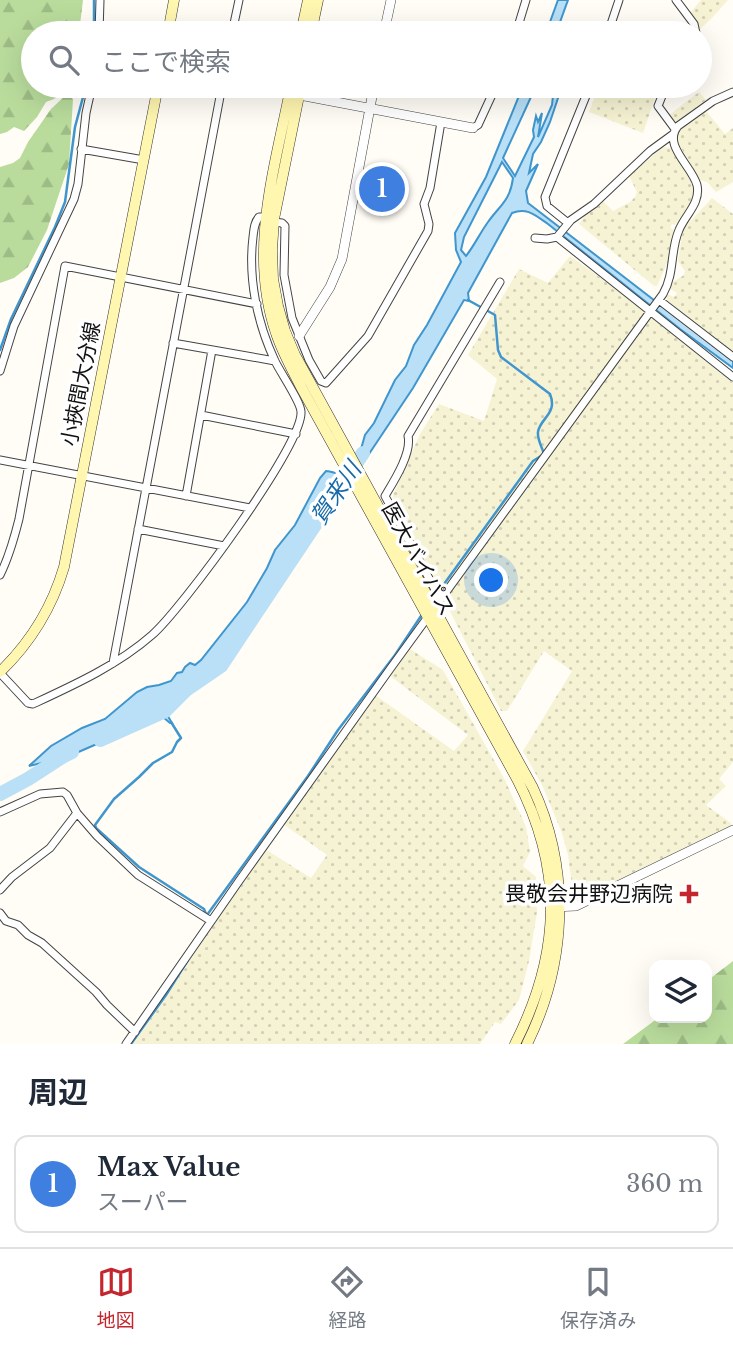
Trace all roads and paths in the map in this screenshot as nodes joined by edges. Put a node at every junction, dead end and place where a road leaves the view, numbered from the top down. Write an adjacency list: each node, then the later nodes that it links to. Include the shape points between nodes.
1 (100, 0): 10 (street)
2 (174, 0): 11 (main road)
3 (239, 0): 12 (street)
4 (308, 0): 13 (main road)
5 (317, 0): 14 (main road)
6 (391, 0): 15 (street)
7 (526, 0): 16 (street)
8 (619, 0): 17 (street)
9 (676, 0): 18 (street)
10 (99, 21)
11 (170, 21)
12 (235, 21)
13 (304, 21)
14 (313, 21)
15 (387, 21)
16 (520, 21)
17 (612, 21)
18 (692, 21)
19 (733, 92): 32 (street, via 713,101)
20 (89, 98): 33 (street)
21 (156, 98): 34 (main road, 小挾間大分線)
22 (220, 98): 41 (street)
23 (294, 98): 36 (main road, 医大バイパス)
24 (326, 98): 29 (street)
25 (371, 98): 29 (street)
26 (490, 98): 31 (street)
27 (585, 98): 35 (street, via 545,197 550,208)
28 (661, 98): 32 (street, via 658,106)
29 (369, 109): 30 (street); 45 (street, via 342,259)
30 (442, 122): 31 (street); 45 (street, via 424,204 428,231 368,336 323,383)
31 (473, 128)
32 (674, 132): 35 (street); 42 (street, via 673,144 697,191 677,236 669,282)
33 (81, 149): 34 (street); 50 (street, via 74,199 14,326)
34 (144, 160): 39 (main road, 小挾間大分線)
35 (568, 223): 37 (street)
36 (271, 224): 43 (street, via 259,218 256,221 252,269); 45 (street, via 285,226 285,282); 63 (main road, via 275,293 289,342); 63 (main road, 医大バイパス, via 263,250 264,276 281,348)
37 (557, 237): 38 (street); 44 (street)
38 (535, 238)
39 (121, 277): 41 (street); 55 (street, via 65,266); 56 (main road, 小挾間大分線)
40 (500, 282): 63 (street, via 408,436 410,443 385,496)
41 (183, 290): 43 (street); 46 (street)
42 (659, 300): 44 (street); 48 (street)
43 (257, 304): 49 (street)
44 (651, 312): 51 (street); 63 (street)
45 (299, 336)
46 (173, 343): 47 (street); 57 (street)
47 (212, 350): 49 (street); 52 (street)
48 (733, 357)
49 (275, 361): 53 (street, via 300,407)
50 (0, 371)
51 (733, 377)
52 (201, 415): 53 (street); 58 (street)
53 (296, 434): 59 (street)
54 (0, 460): 55 (street)
55 (29, 465): 56 (street); 62 (street, via 14,540)
56 (83, 476): 57 (street); 65 (main road, 小挾間大分線, via 55,596 32,636)
57 (146, 488): 58 (street); 60 (street)
58 (186, 496): 59 (street)
59 (250, 508): 61 (street)
60 (138, 528): 61 (street); 64 (street)
61 (224, 546): 64 (street, via 171,617)
62 (0, 575)
63 (429, 607): 70 (main road, 医大バイパス, via 535,817); 72 (street)
64 (113, 663): 65 (street, via 32,704)
65 (0, 672)
66 (0, 812): 67 (street, via 40,794 63,792)
67 (77, 813): 69 (street, via 50,848); 72 (street, via 138,874)
68 (733, 830): 70 (street, via 576,906)
69 (0, 890)
70 (555, 907): 75 (main road, 医大バイパス, via 541,981); 76 (main road, 医大バイパス, via 557,948 550,986)
71 (0, 913): 73 (street, via 43,943)
72 (211, 921): 73 (street)
73 (135, 1032): 74 (street)
74 (126, 1044)
75 (515, 1044)
76 (527, 1044)

